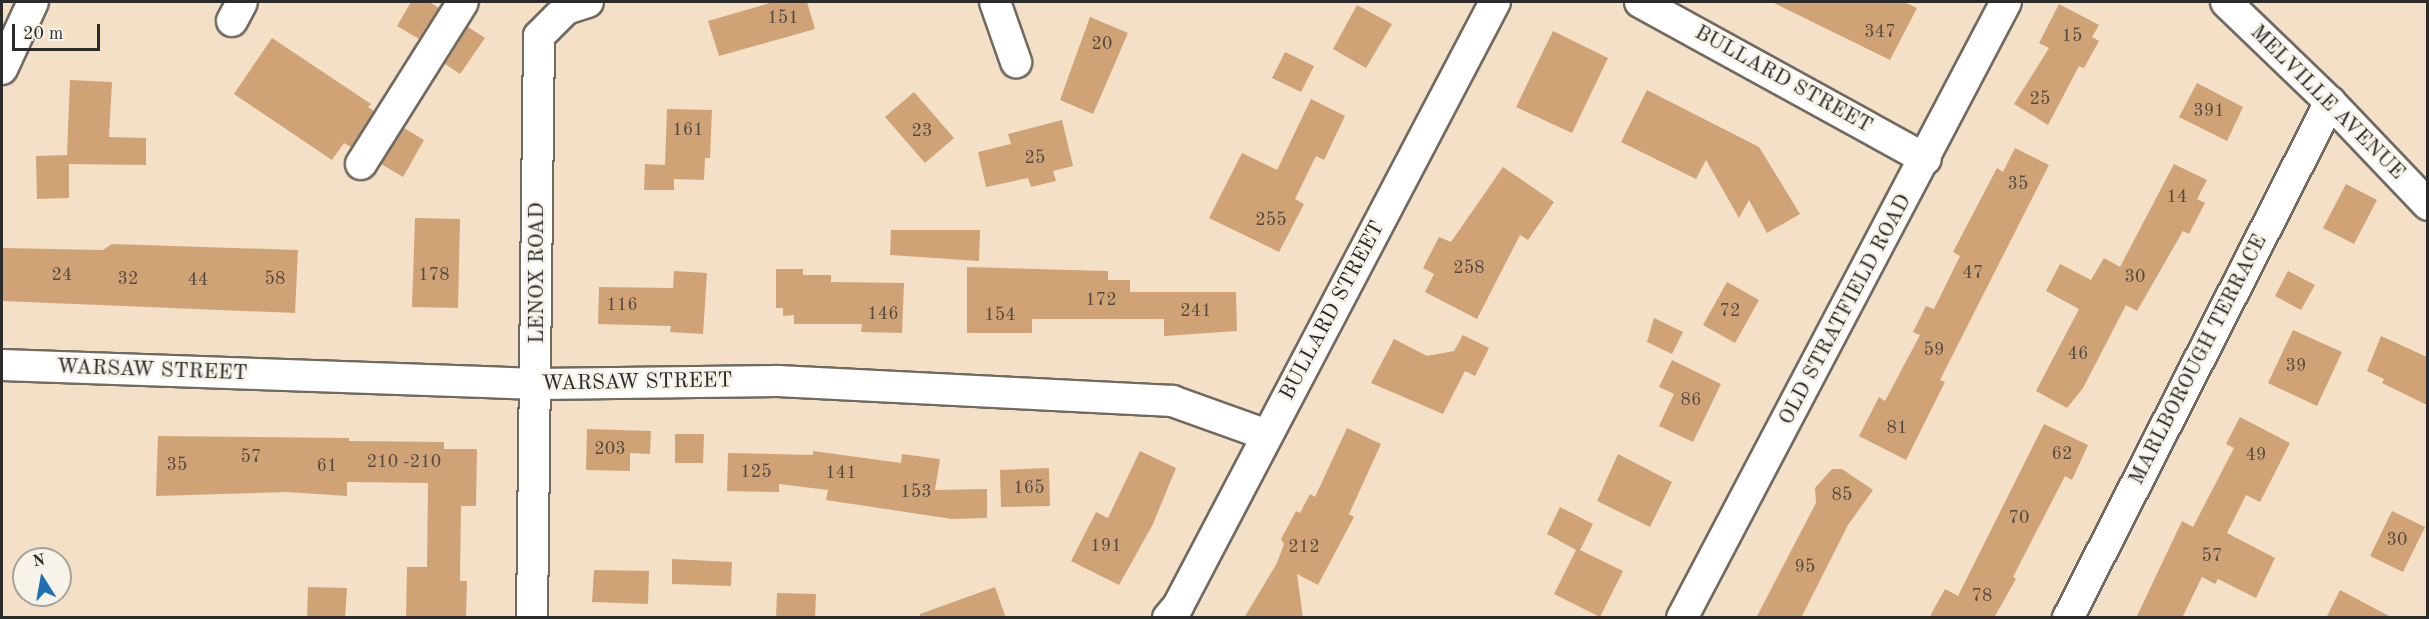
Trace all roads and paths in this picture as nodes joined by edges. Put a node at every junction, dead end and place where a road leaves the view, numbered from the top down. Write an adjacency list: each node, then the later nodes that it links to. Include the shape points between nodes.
1 (33, 2): 10 (street)
2 (463, 2): 13 (street)
3 (995, 2): 9 (street)
4 (1495, 2): 17 (street, BULLARD STREET)
5 (1640, 2): 12 (street, BULLARD STREET)
6 (2006, 2): 12 (street, OLD STRATFIELD ROAD)
7 (2226, 2): 11 (street, MELVILLE AVENUE)
8 (571, 4): 16 (street, LENOX ROAD, via 539,36)
9 (1016, 62)
10 (2, 69)
11 (2330, 102): 14 (street, MELVILLE AVENUE); 21 (street, MARLBOROUGH TERRACE)
12 (1926, 159): 20 (street, OLD STRATFIELD ROAD)
13 (361, 164)
14 (2427, 205)
15 (2, 365): 16 (street, WARSAW STREET)
16 (537, 384): 17 (street, WARSAW STREET, via 778,381 1172,401); 18 (street, LENOX ROAD)
17 (1267, 435): 19 (street, BULLARD STREET, via 1178,606)
18 (532, 618)
19 (1168, 618)
20 (1682, 618)
21 (2068, 618)

